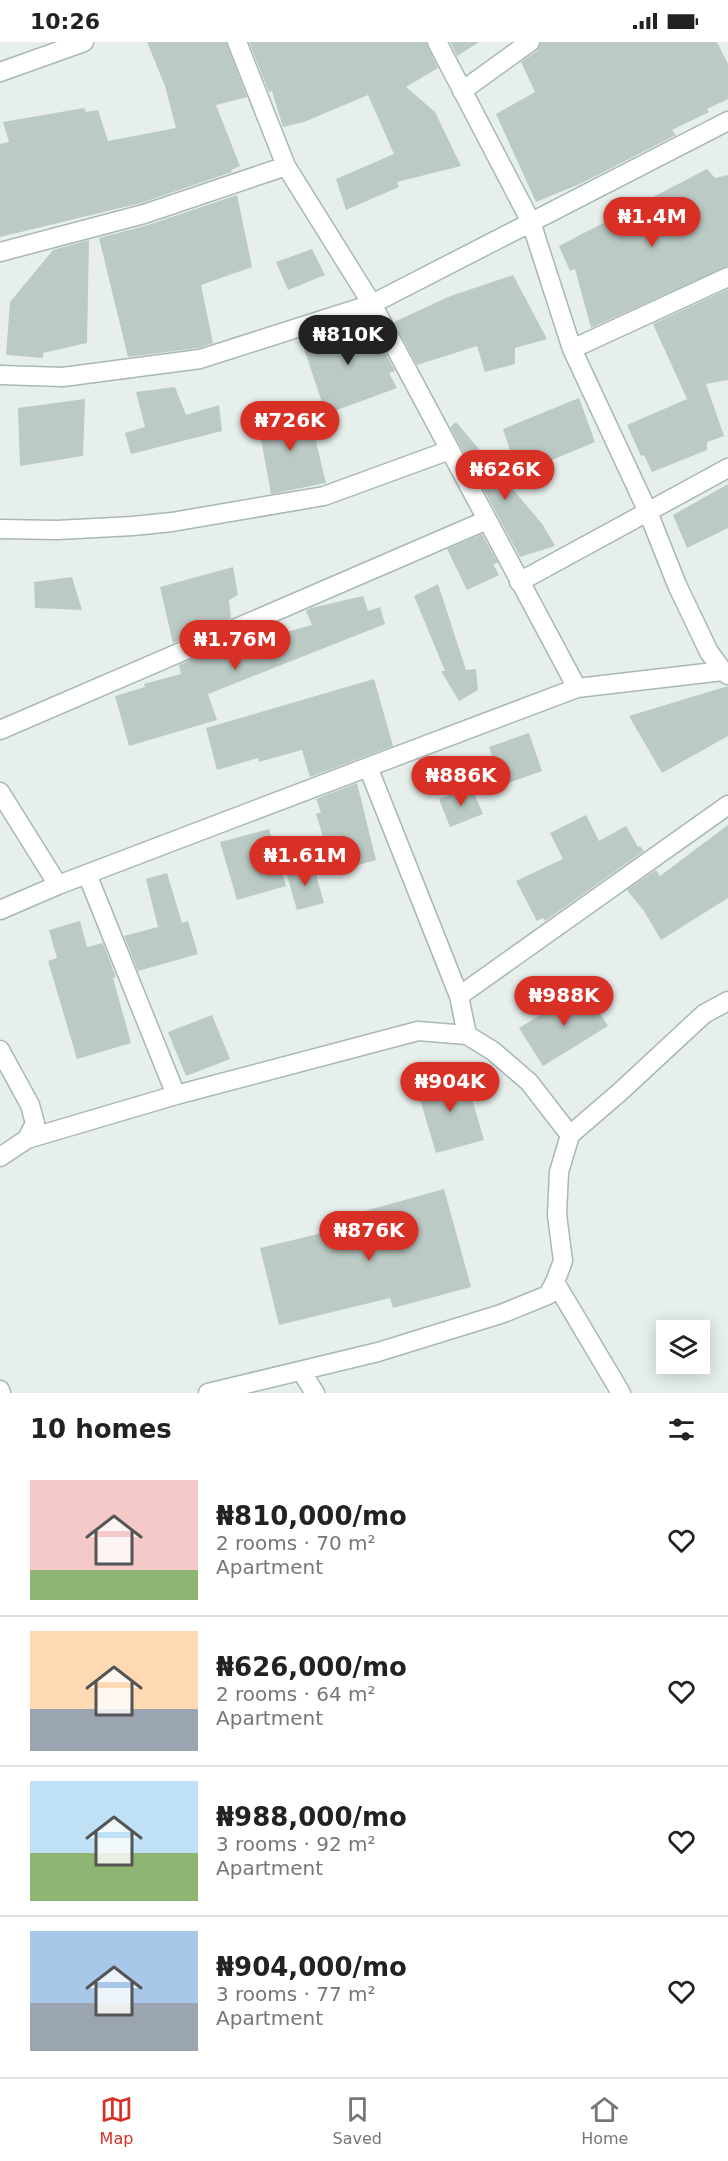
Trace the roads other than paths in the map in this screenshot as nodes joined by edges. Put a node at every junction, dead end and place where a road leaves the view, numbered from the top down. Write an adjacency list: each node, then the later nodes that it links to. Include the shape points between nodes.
1 (84, 42): 5 (street)
2 (237, 42): 8 (street)
3 (437, 42): 6 (street)
4 (530, 42): 6 (street)
5 (0, 72)
6 (462, 91): 9 (street)
7 (728, 120): 9 (street)
8 (286, 166): 10 (street, via 144,214); 12 (street)
9 (531, 222): 12 (street); 13 (street)
10 (0, 252)
11 (728, 277): 13 (street)
12 (372, 303): 14 (street, via 200,359 63,377); 15 (street)
13 (572, 349): 17 (street)
14 (0, 375)
15 (450, 450): 18 (street); 19 (street, via 324,496 172,522 57,530)
16 (728, 468): 17 (street)
17 (648, 512): 20 (street); 21 (street, via 709,652)
18 (487, 519): 20 (street); 23 (street)
19 (0, 529)
20 (519, 582): 22 (street)
21 (726, 673): 22 (street)
22 (577, 688): 24 (street)
23 (0, 730)
24 (368, 767): 27 (street); 30 (street)
25 (0, 792): 28 (street)
26 (728, 805): 30 (street)
27 (87, 874): 28 (street); 34 (street)
28 (58, 885): 29 (street)
29 (0, 910)
30 (459, 996): 32 (street)
31 (728, 1001): 35 (street, via 704,1014)
32 (467, 1035): 34 (street, via 417,1031); 35 (street, via 529,1082)
33 (0, 1050): 36 (street, via 30,1105 35,1123)
34 (176, 1095): 36 (street)
35 (570, 1135): 38 (street, via 560,1172 557,1215 563,1261)
36 (27, 1139): 37 (street)
37 (0, 1157)
38 (555, 1282): 39 (street, via 548,1294 501,1314); 42 (street)
39 (301, 1371): 40 (street); 41 (street)
40 (208, 1393)
41 (315, 1393)
42 (621, 1393)

